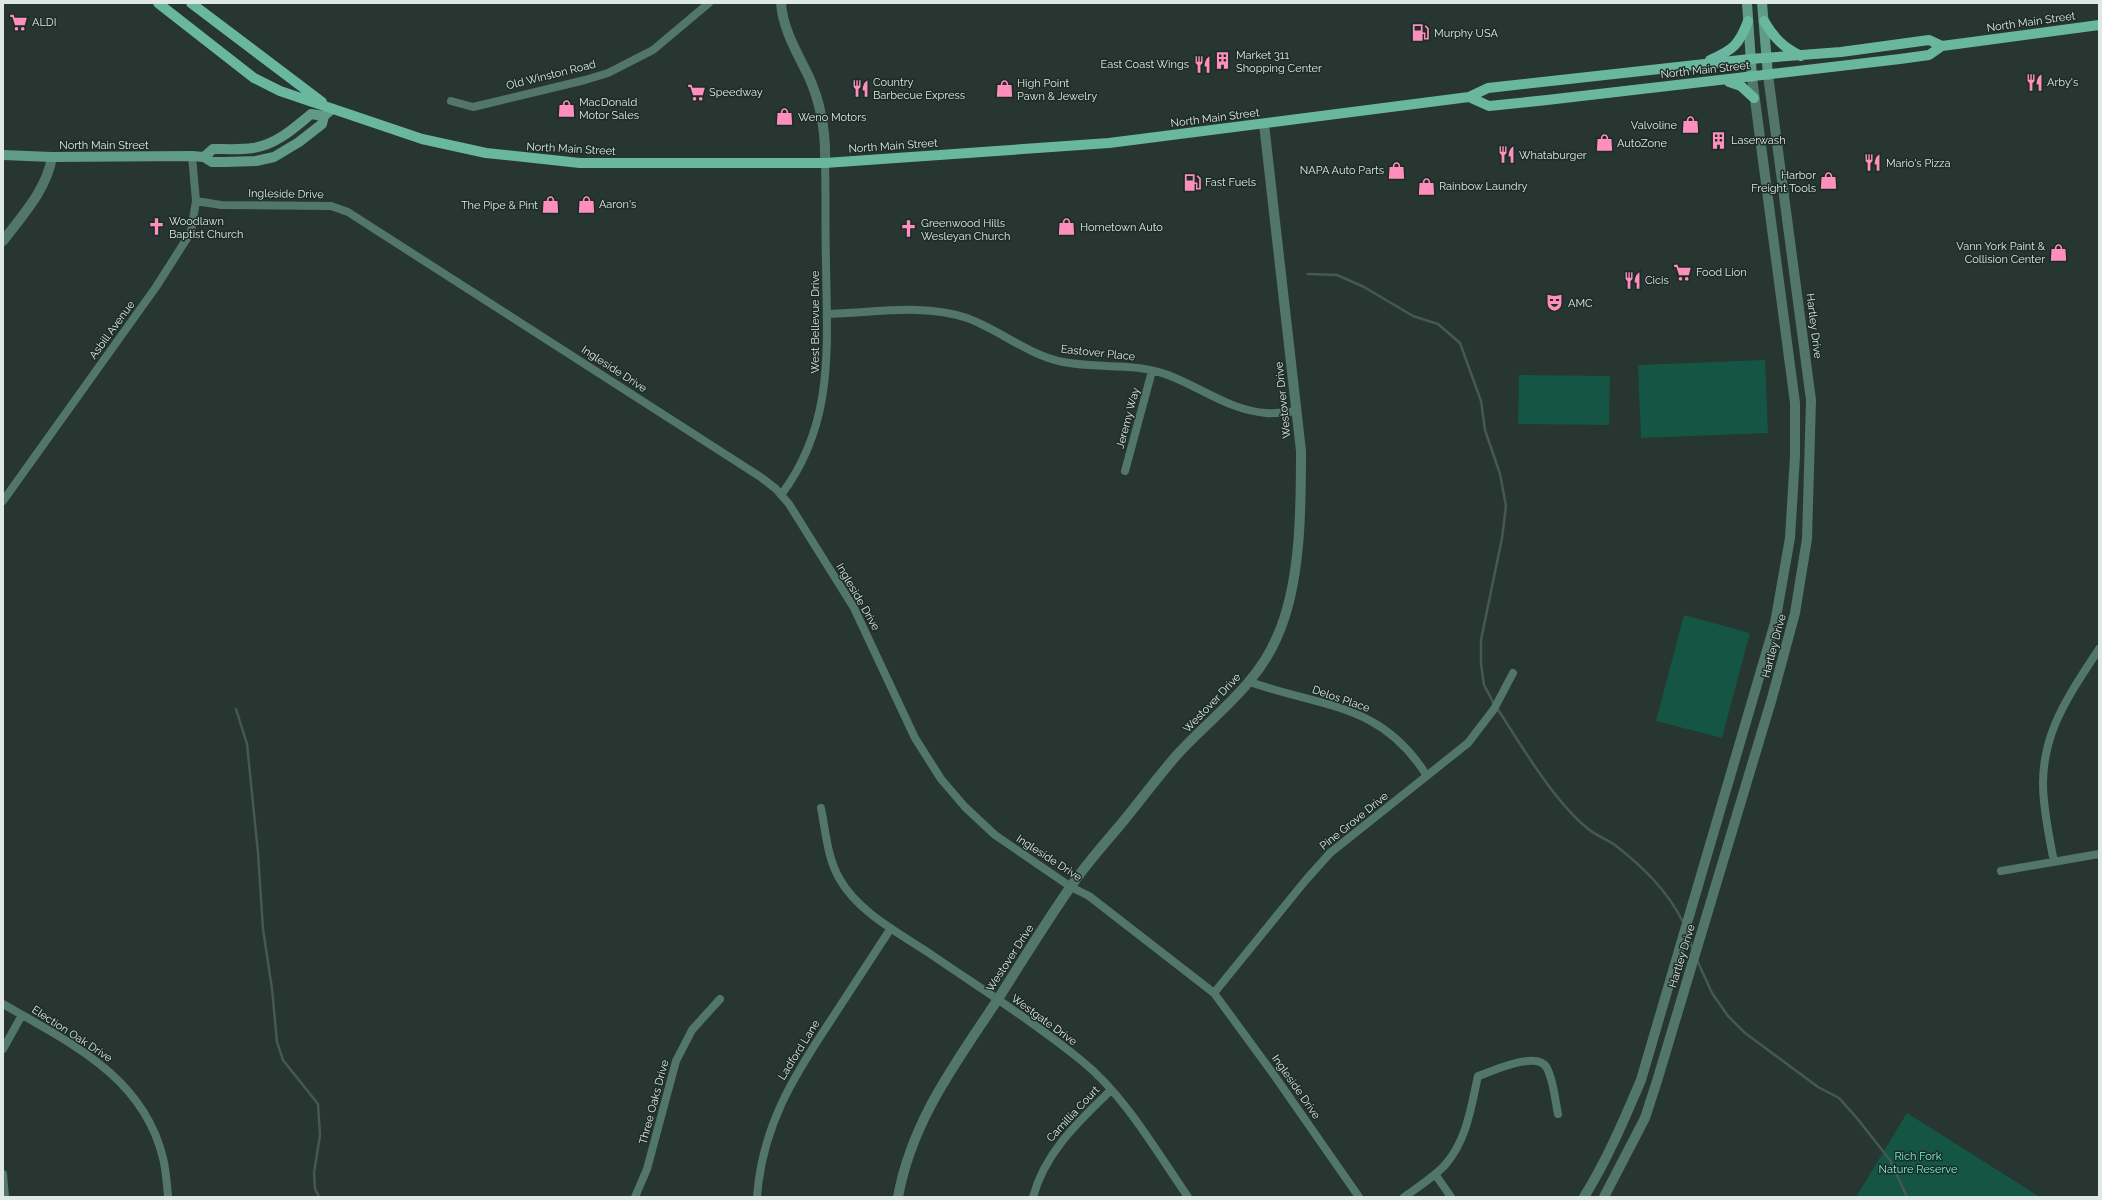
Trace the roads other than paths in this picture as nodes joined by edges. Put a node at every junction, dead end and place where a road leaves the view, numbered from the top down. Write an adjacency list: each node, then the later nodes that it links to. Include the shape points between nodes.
1 (158, 3): 23 (main road, via 254,78)
2 (191, 3): 23 (main road)
3 (709, 3): 22 (street, Old Winston Road, via 653,50 608,73 472,107)
4 (781, 3): 29 (street, via 789,36 818,101 826,146)
5 (1747, 3): 7 (main road)
6 (1762, 3): 8 (main road)
7 (1748, 21): 14 (main road); 16 (main road, via 1742,38 1733,48)
8 (1764, 21): 12 (main road, via 1775,39); 13 (main road)
9 (2099, 25): 11 (main road, North Main Street)
10 (1907, 43): 11 (main road, North Main Street, via 1929,40); 12 (main road, North Main Street); 15 (main road)
11 (1942, 46): 15 (main road, North Main Street, via 1929,55)
12 (1801, 56): 13 (main road, North Main Street)
13 (1767, 58): 14 (main road, North Main Street); 17 (main road)
14 (1750, 59): 16 (main road, North Main Street); 18 (main road)
15 (1900, 59): 17 (main road, North Main Street)
16 (1701, 64): 20 (main road, North Main Street, via 1488,88)
17 (1768, 75): 18 (main road, North Main Street); 69 (street, Hartley Drive, via 1811,400 1807,539 1795,613 1772,698 1645,1118)
18 (1752, 77): 19 (main road, North Main Street); 21 (street, Hartley Drive)
19 (1725, 80): 20 (main road, North Main Street, via 1489,106); 21 (main road, via 1741,86)
20 (1470, 97): 24 (main road, North Main Street)
21 (1754, 98): 68 (street, Hartley Drive, via 1795,403 1791,530 1775,623 1638,1087 1599,1172)
22 (451, 101)
23 (328, 112): 28 (main road, North Main Street, via 311,114 283,136 268,144 254,148 213,149); 28 (main road, North Main Street, via 322,124 274,157 256,161 212,162); 29 (main road, North Main Street, via 422,139 486,153 535,160 580,164)
24 (1264, 124): 29 (main road, North Main Street, via 1109,143); 34 (street, Westover Drive)
25 (3, 155): 27 (main road, North Main Street)
26 (192, 156): 27 (main road, North Main Street); 28 (main road, North Main Street); 30 (street, Asbill Avenue)
27 (52, 157): 31 (street, via 50,171 43,185)
28 (204, 157)
29 (825, 163): 32 (street, West Bellevue Drive)
30 (196, 201): 36 (street, Ingleside Drive, via 221,205 331,206 348,212 733,459 762,478); 37 (street, Asbill Avenue, via 191,232 163,277)
31 (3, 241)
32 (828, 314): 33 (street, Eastover Place, via 928,311 952,315 982,324 1053,360); 36 (street, West Bellevue Drive, via 828,354 821,409 804,459)
33 (1152, 371): 34 (street, Eastover Place, via 1168,375 1242,409 1267,413); 35 (street, Jeremy Way)
34 (1297, 411): 40 (street, Westover Drive, via 1301,451 1301,492 1292,581 1278,637)
35 (1125, 471)
36 (781, 495): 46 (street, Ingleside Drive, via 854,608 915,738 941,779 965,807 995,834)
37 (3, 501)
38 (2099, 649): 44 (street, via 2058,714 2046,748 2044,801)
39 (1513, 673): 41 (street, Pine Grove Drive, via 1494,709 1477,733)
40 (1250, 682): 41 (street, Delos Place, via 1330,705 1374,722 1391,732 1405,745); 46 (street, Westover Drive, via 1177,755)
41 (1427, 776): 48 (street, Pine Grove Drive, via 1330,853)
42 (821, 808): 47 (street, Westgate Drive, via 830,860 840,879 855,900)
43 (2099, 854): 44 (street)
44 (2054, 862): 45 (street)
45 (2001, 871)
46 (1071, 887): 48 (street, Ingleside Drive, via 1089,896); 50 (street, Westover Drive)
47 (891, 928): 50 (street, Westgate Drive); 61 (street, Ladford Lane, via 794,1077 768,1135)
48 (1214, 993): 65 (street, Ingleside Drive)
49 (720, 1000): 60 (street, Three Oaks Drive, via 692,1030 676,1062 647,1169)
50 (997, 1000): 54 (street, Westgate Drive, via 1083,1062); 62 (street, Westover Drive, via 933,1098 914,1140)
51 (3, 1004): 52 (street, Election Oak Drive)
52 (22, 1015): 53 (street); 59 (street, Election Oak Drive, via 104,1066 124,1085 151,1124 163,1158)
53 (3, 1050)
54 (1111, 1090): 63 (street, Camillia Court, via 1056,1147 1045,1165); 64 (street, Westgate Drive, via 1128,1110)
55 (1558, 1114): 57 (street, via 1550,1075 1541,1062 1525,1061 1478,1076 1469,1120 1458,1146 1445,1165)
56 (3, 1174): 58 (street)
57 (1435, 1174): 66 (street); 67 (street)
58 (5, 1197)
59 (168, 1197)
60 (635, 1197)
61 (756, 1197)
62 (898, 1197)
63 (1033, 1197)
64 (1188, 1197)
65 (1359, 1197)
66 (1404, 1197)
67 (1451, 1197)
68 (1584, 1197)
69 (1604, 1197)

